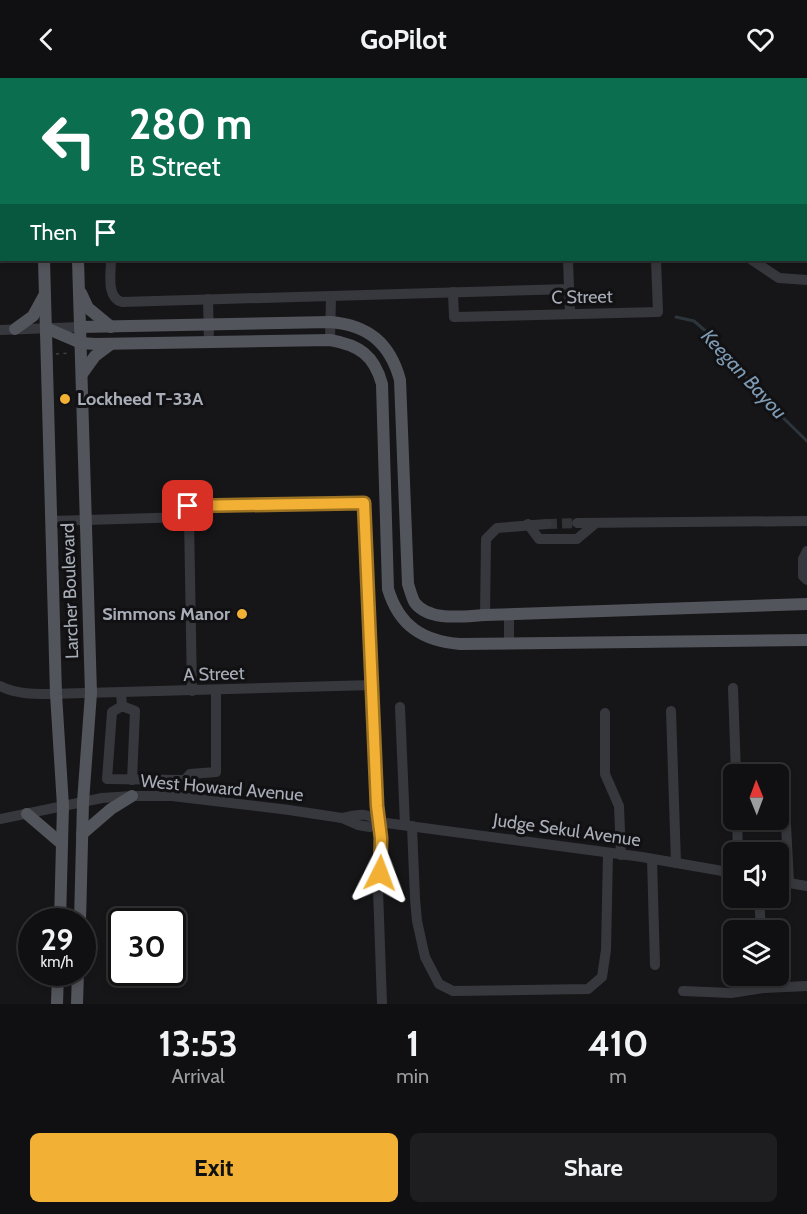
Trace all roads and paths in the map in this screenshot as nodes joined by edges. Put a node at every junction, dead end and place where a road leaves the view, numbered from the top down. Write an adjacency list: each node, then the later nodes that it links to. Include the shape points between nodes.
1 (44, 261): 10 (main road, Larcher Boulevard)
2 (78, 261): 8 (main road, Larcher Boulevard)
3 (111, 261): 13 (street, via 112,292 119,301)
4 (568, 261): 9 (street)
5 (656, 261): 14 (street, C Street, via 658,312)
6 (753, 261): 7 (street, via 778,278)
7 (807, 280)
8 (79, 289): 17 (main road, Larcher Boulevard); 18 (main road, via 88,308)
9 (569, 289): 11 (street); 14 (street)
10 (45, 292): 19 (main road, Larcher Boulevard); 20 (main road, via 33,316)
11 (453, 292): 12 (street); 14 (street, C Street, via 454,317)
12 (331, 296): 13 (street); 15 (street)
13 (208, 299): 16 (street)
14 (570, 314)
15 (330, 322): 16 (main road); 22 (street); 40 (main road, via 361,328 372,335 396,365 401,391 407,573 415,603 433,614)
16 (208, 325): 18 (main road); 23 (street)
17 (80, 327): 18 (main road); 19 (street); 25 (main road, Larcher Boulevard)
18 (111, 327)
19 (46, 328): 20 (street); 25 (main road); 30 (main road, Larcher Boulevard)
20 (15, 329): 21 (street)
21 (0, 330)
22 (330, 340): 23 (main road); 42 (main road, via 363,351 374,363 382,384 387,578 395,608 410,627 433,640)
23 (209, 342): 24 (main road)
24 (112, 344): 25 (main road); 27 (main road, via 95,356)
25 (77, 348): 26 (path); 27 (main road, Larcher Boulevard)
26 (55, 354)
27 (81, 376): 29 (main road, Larcher Boulevard)
28 (189, 518): 29 (street); 43 (street, via 188,506 364,503); 46 (street)
29 (86, 520): 30 (street); 48 (main road, Larcher Boulevard)
30 (51, 521): 50 (main road, Larcher Boulevard)
31 (807, 521): 33 (street)
32 (577, 523): 33 (street)
33 (596, 523): 34 (street, via 577,538 567,539 539,539)
34 (528, 524): 35 (street); 40 (street, via 497,528 486,539)
35 (547, 524)
36 (807, 551): 37 (street, via 803,558 803,576)
37 (807, 580)
38 (807, 604): 39 (main road)
39 (509, 614): 40 (main road); 42 (street)
40 (485, 615)
41 (807, 640): 42 (main road)
42 (509, 644)
43 (373, 685): 47 (street, A Street); 62 (street)
44 (0, 686): 50 (street, A Street, via 33,694)
45 (733, 688): 55 (street)
46 (192, 691): 47 (street, A Street); 49 (street, A Street)
47 (216, 691): 56 (street, via 216,772 190,774 185,780)
48 (91, 693): 49 (street, A Street); 50 (street, A Street); 58 (main road, Larcher Boulevard)
49 (121, 693): 51 (street)
50 (56, 694): 59 (main road, Larcher Boulevard)
51 (122, 706): 56 (street, via 135,711); 56 (street, via 112,712 107,779)
52 (400, 707): 63 (street)
53 (671, 711): 69 (street)
54 (605, 713): 67 (street, via 605,774 619,806)
55 (736, 764)
56 (132, 780)
57 (132, 796): 58 (street, West Howard Avenue); 62 (street, West Howard Avenue, via 216,801 342,818 364,826); 64 (main road)
58 (84, 802): 59 (street, West Howard Avenue); 64 (main road, Larcher Boulevard)
59 (63, 806): 60 (street, West Howard Avenue); 65 (main road, Larcher Boulevard)
60 (27, 813): 61 (street, West Howard Avenue); 65 (main road)
61 (0, 819)
62 (379, 822): 63 (street, West Howard Avenue); 85 (street)
63 (404, 825): 66 (street, Judge Sekul Avenue); 66 (street, via 425,957 439,984 453,991 588,989 602,977)
64 (82, 834): 74 (main road, Larcher Boulevard)
65 (62, 844): 73 (main road, Larcher Boulevard)
66 (608, 853): 67 (street, Judge Sekul Avenue)
67 (621, 855): 68 (street, Judge Sekul Avenue)
68 (652, 859): 69 (street, Judge Sekul Avenue); 77 (street)
69 (676, 863): 70 (street, Judge Sekul Avenue)
70 (723, 871)
71 (789, 883): 72 (street)
72 (807, 886)
73 (60, 896): 74 (main road); 75 (main road, Larcher Boulevard)
74 (81, 897): 76 (main road, Larcher Boulevard)
75 (60, 908)
76 (81, 908)
77 (655, 965)
78 (58, 986): 83 (main road)
79 (78, 986): 84 (main road)
80 (807, 986): 81 (street)
81 (764, 988): 82 (street, via 731,993)
82 (683, 990)
83 (57, 1004)
84 (77, 1004)
85 (382, 1004)

